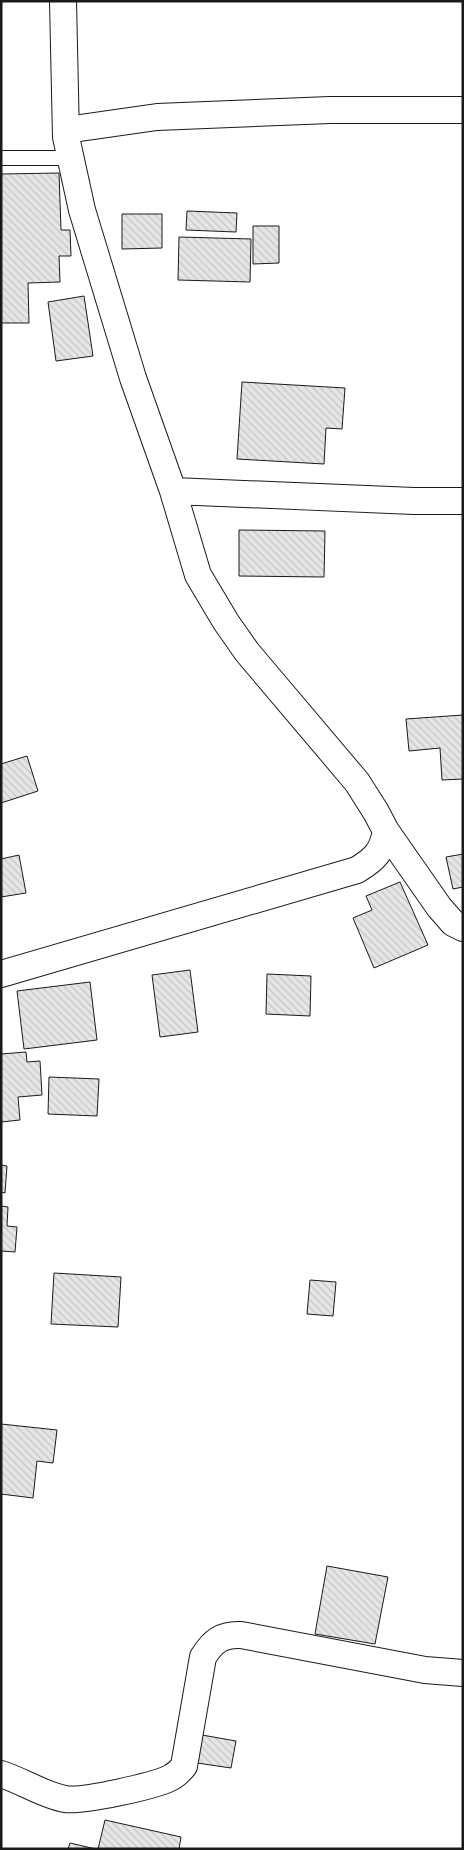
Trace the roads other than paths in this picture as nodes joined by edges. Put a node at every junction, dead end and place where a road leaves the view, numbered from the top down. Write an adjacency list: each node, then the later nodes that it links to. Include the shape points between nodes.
1 (63, 1): 3 (street)
2 (463, 110): 3 (street, via 330,110 157,117)
3 (66, 130): 5 (street)
4 (1, 158): 5 (lane)
5 (70, 158): 6 (street, via 99,269)
6 (173, 491): 7 (street); 8 (street, via 198,575 217,607 247,652 357,782)
7 (463, 501)
8 (386, 831): 9 (street, via 445,914); 10 (street, via 383,846 376,856 357,870)
9 (463, 928)
10 (1, 974)
11 (463, 1673): 12 (street, via 425,1670 241,1636 223,1636 203,1657 184,1766 176,1775 156,1784 68,1800)
12 (1, 1774)

